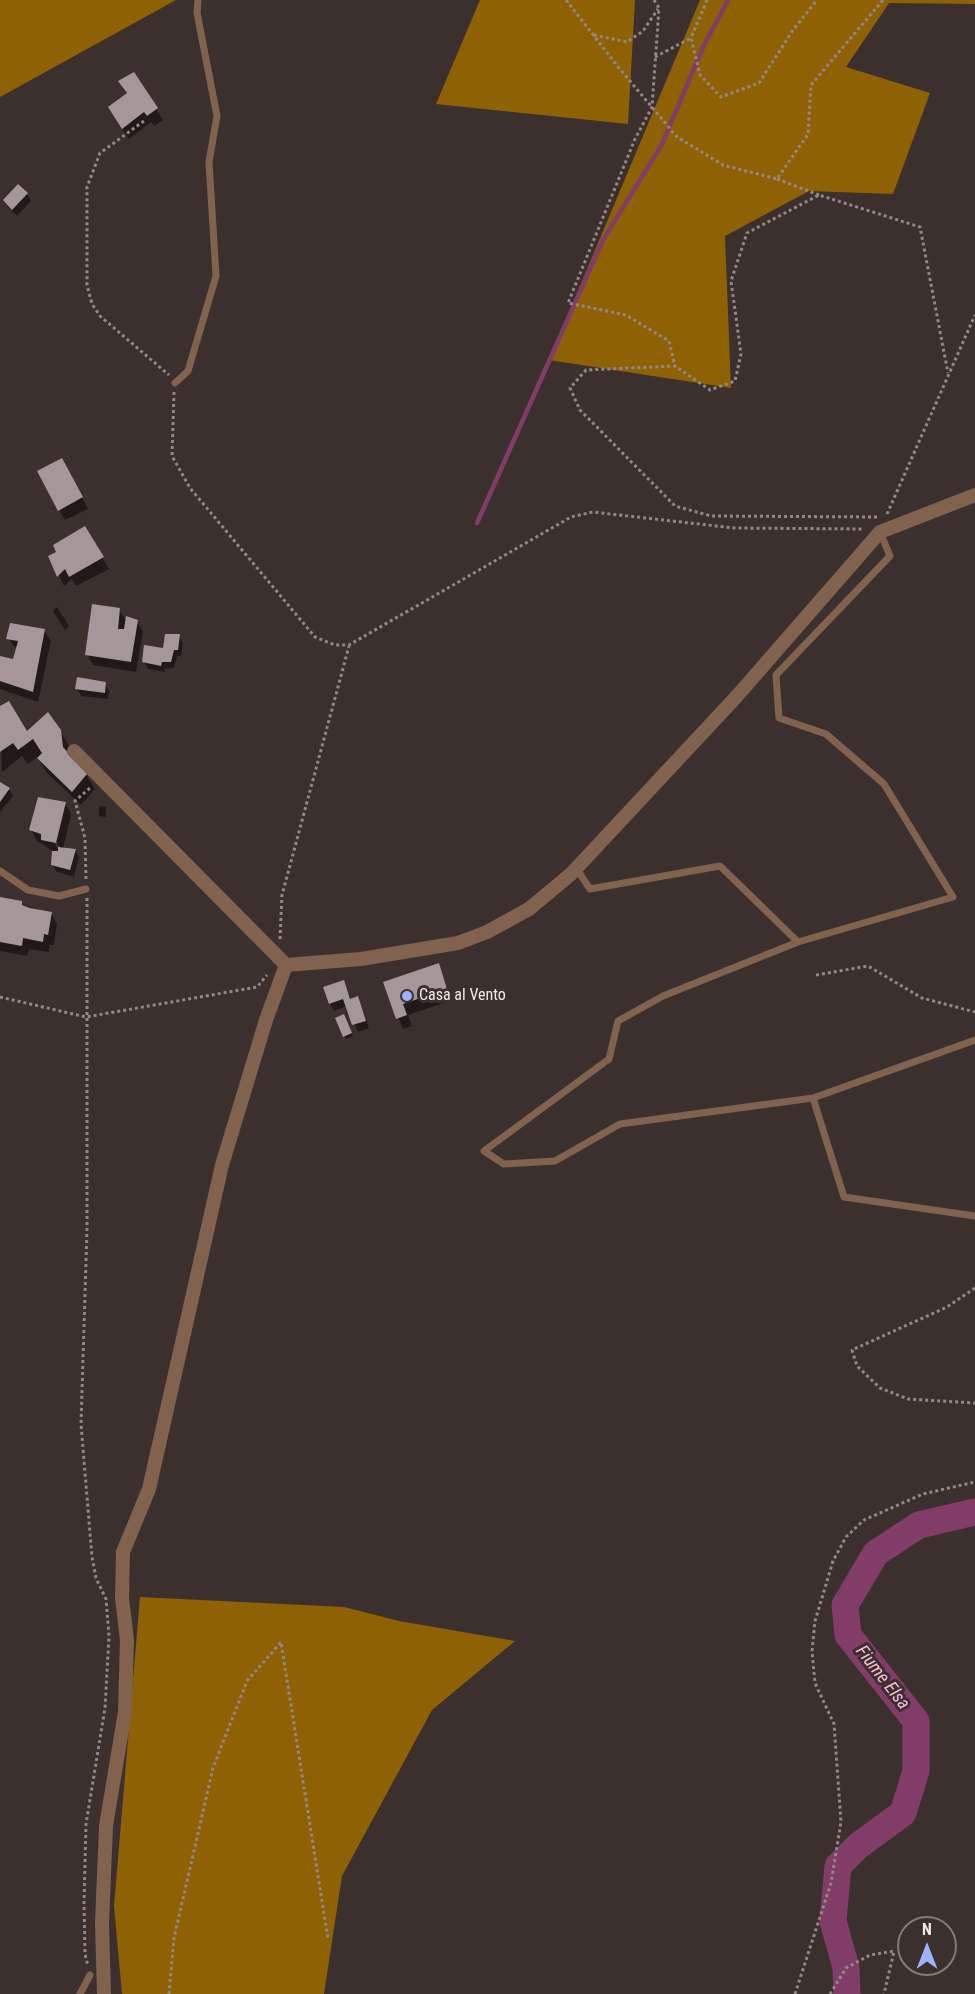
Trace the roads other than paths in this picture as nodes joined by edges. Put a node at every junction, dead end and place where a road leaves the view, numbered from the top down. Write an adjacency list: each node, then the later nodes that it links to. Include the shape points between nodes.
1 (198, 0): 2 (lane, via 217,116 209,162 216,276 188,371)
2 (175, 383)
3 (975, 495): 4 (street)
4 (880, 532): 6 (street, via 737,696); 9 (lane, via 890,556 776,675 780,718 826,734 884,784 953,897)
5 (74, 751): 10 (street)
6 (576, 868): 9 (lane, via 590,889 720,866); 10 (street, via 530,909 458,943 361,959)
7 (0, 871): 8 (lane, via 28,890 59,896)
8 (86, 889)
9 (798, 942): 12 (lane, via 663,996 618,1021 609,1059 484,1151 504,1164 555,1161 620,1124)
10 (283, 962): 16 (street, via 222,1165 149,1489 123,1552 125,1712 106,1826 102,1923)
11 (975, 1040): 12 (lane)
12 (813, 1098): 13 (lane, via 844,1197)
13 (975, 1216)
14 (90, 1975): 15 (lane)
15 (80, 1994)
16 (105, 1994)

